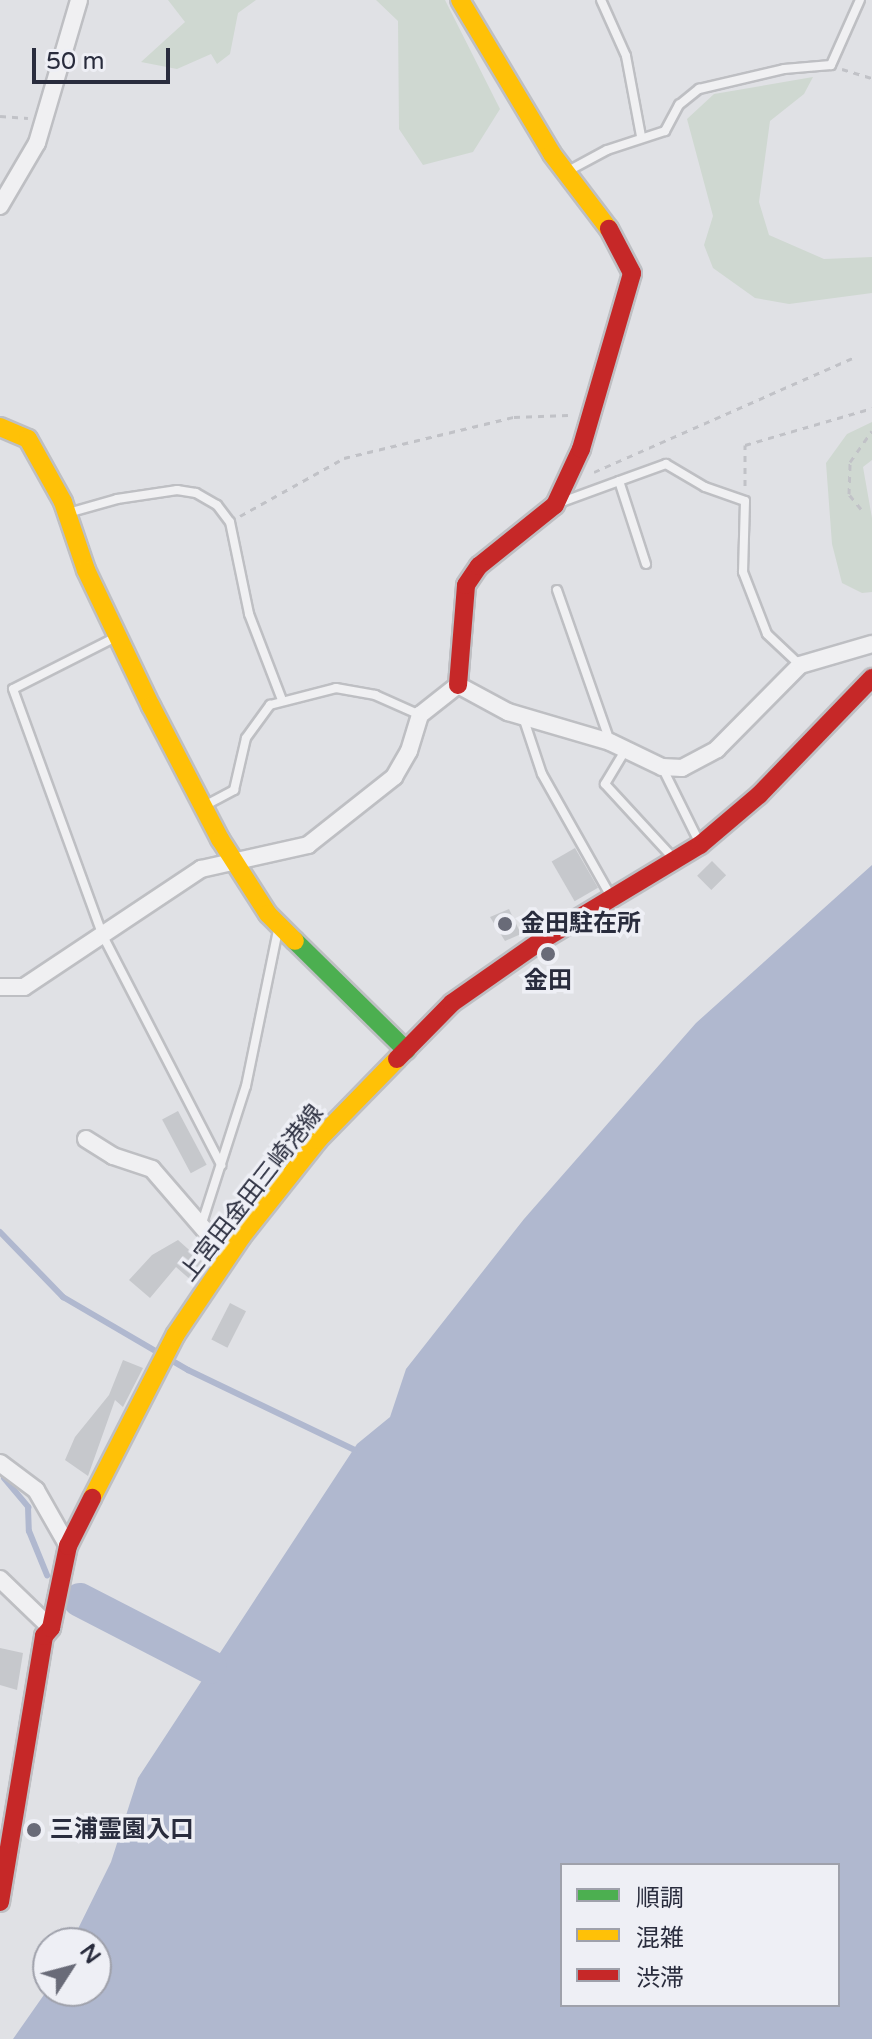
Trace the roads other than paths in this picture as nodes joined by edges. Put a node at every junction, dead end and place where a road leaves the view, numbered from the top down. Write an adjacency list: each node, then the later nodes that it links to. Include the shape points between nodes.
1 (79, 0): 7 (street, via 37,143)
2 (460, 0): 6 (main road)
3 (601, 0): 5 (lane, via 626,56)
4 (860, 0): 5 (lane, via 831,65 784,69 699,89 679,105 665,131)
5 (641, 136): 6 (lane)
6 (565, 173): 10 (main road, via 623,247 632,273 591,415)
7 (0, 206)
8 (0, 427): 11 (main road, via 28,439)
9 (619, 481): 10 (lane); 12 (lane); 16 (lane, via 666,464 705,487 745,501 743,572 767,634)
10 (555, 505): 18 (main road, via 471,576 464,597)
11 (68, 513): 14 (main road, via 86,570); 19 (lane, via 177,490 217,505 230,522 249,614)
12 (646, 564)
13 (557, 590): 22 (lane)
14 (118, 636): 24 (main road); 30 (lane, via 13,689)
15 (872, 644): 16 (street)
16 (800, 665): 23 (street, via 700,761)
17 (872, 678): 25 (main road, 上宮田金田三崎港線, via 759,795)
18 (458, 685): 20 (street); 21 (street)
19 (282, 700): 20 (lane, via 336,688 375,695); 24 (lane, via 257,717 246,738 234,790)
20 (420, 715): 26 (street, via 394,777 344,820 308,845)
21 (523, 716): 22 (street); 28 (lane, via 542,774)
22 (618, 745): 23 (street); 27 (lane, via 605,784)
23 (662, 767): 25 (lane)
24 (205, 805): 26 (main road)
25 (700, 845): 27 (main road, 上宮田金田三崎港線)
26 (236, 861): 29 (main road); 30 (street, via 201,869)
27 (676, 861): 28 (main road, 上宮田金田三崎港線)
28 (612, 899): 32 (main road, 上宮田金田三崎港線, via 496,970 452,1003)
29 (278, 929): 32 (main road, via 305,945); 34 (lane, via 246,1086)
30 (103, 936): 31 (street, via 24,987); 34 (lane)
31 (0, 987)
32 (406, 1050): 36 (main road, 上宮田金田三崎港線, via 318,1140)
33 (86, 1139): 35 (street, via 113,1156 152,1169)
34 (221, 1165): 35 (lane)
35 (201, 1228): 36 (street)
36 (228, 1257): 38 (main road, 上宮田金田三崎港線, via 170,1345)
37 (1, 1465): 38 (street, via 36,1490)
38 (68, 1546): 40 (main road, 上宮田金田三崎港線)
39 (0, 1579): 40 (street)
40 (51, 1628): 41 (main road, 上宮田金田三崎港線, via 44,1636)
41 (0, 1902)

